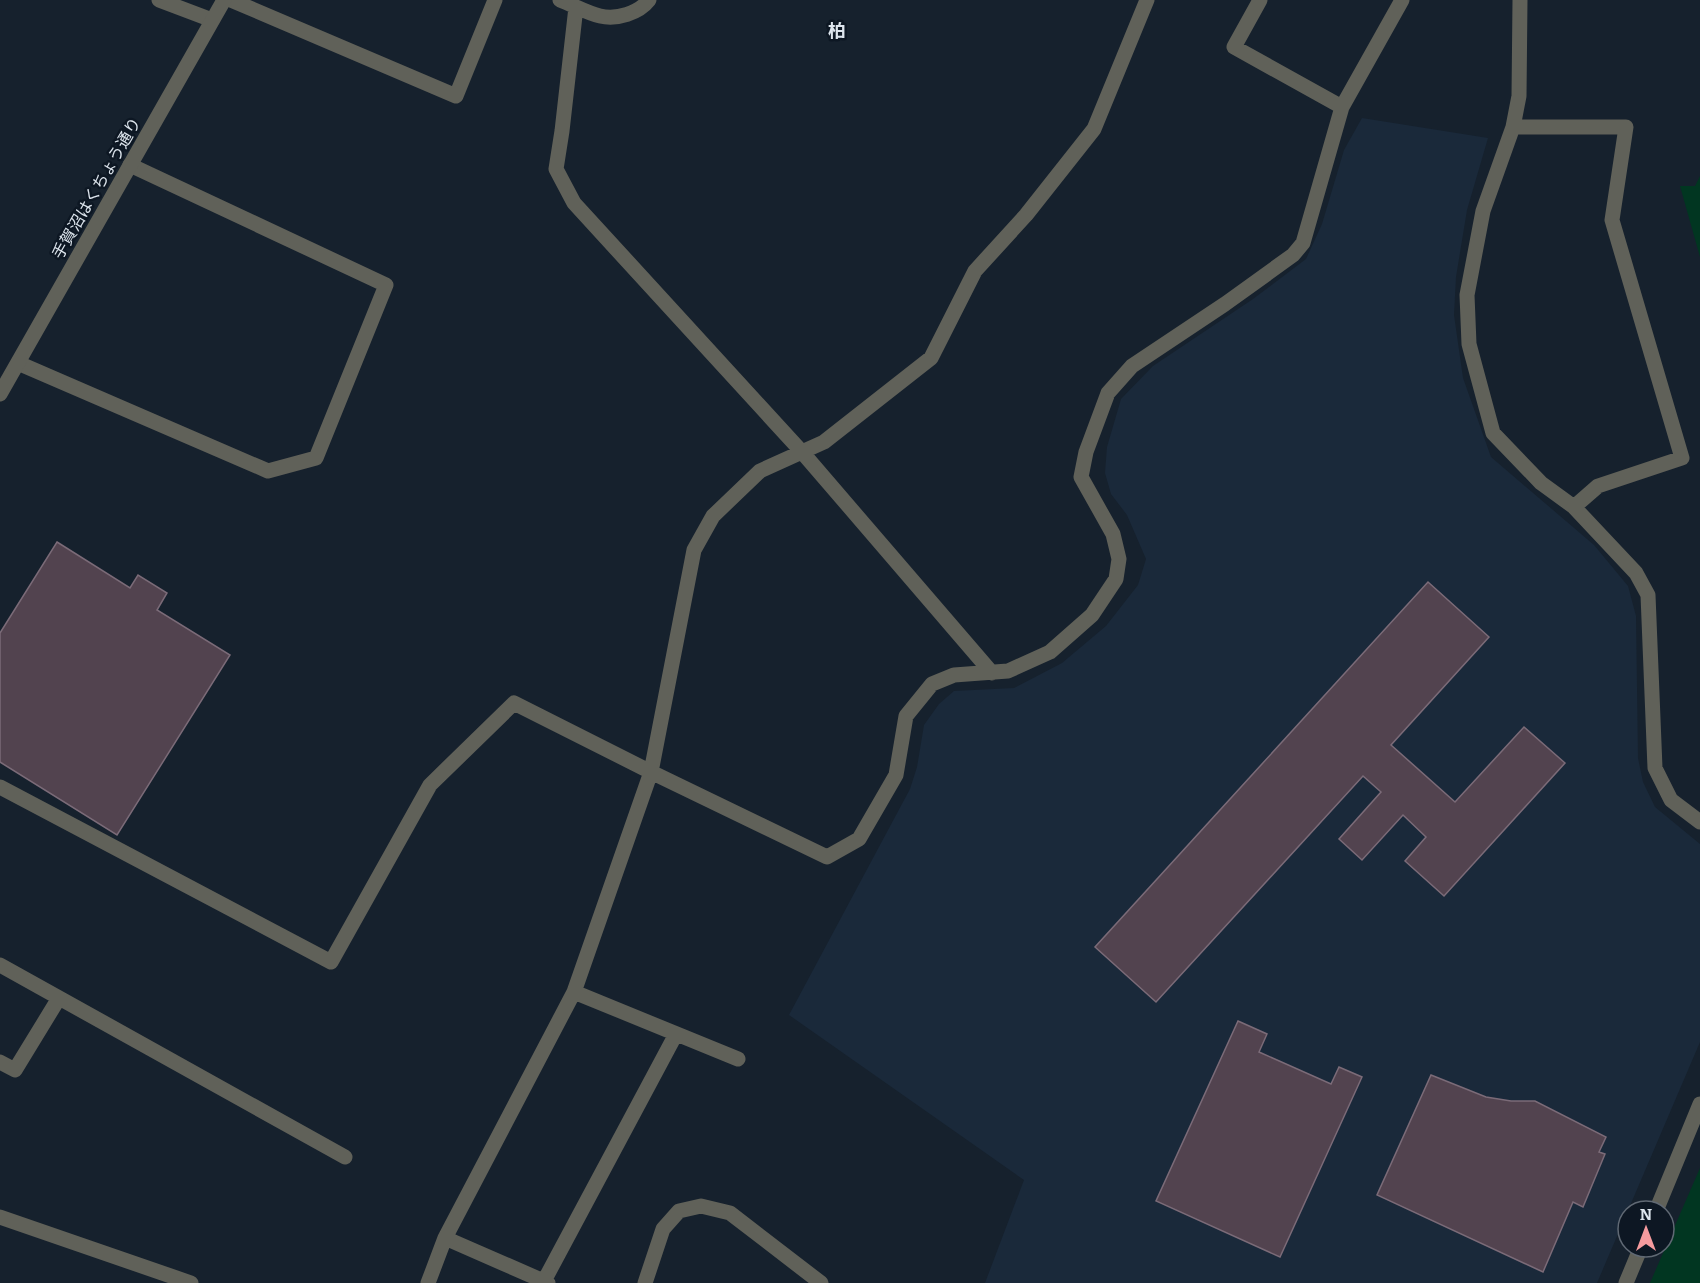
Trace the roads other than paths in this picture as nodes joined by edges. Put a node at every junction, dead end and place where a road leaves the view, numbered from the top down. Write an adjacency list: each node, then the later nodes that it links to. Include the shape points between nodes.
1 (159, 0): 12 (street)
2 (224, 0): 12 (street, 手賀沼はくちょう通り)
3 (231, 0): 4 (street, via 456,96)
4 (495, 0)
5 (560, 0): 11 (street)
6 (649, 0): 11 (street, via 625,16 602,17)
7 (1147, 0): 18 (street, via 1094,129 975,272 931,358 824,442)
8 (1260, 0): 13 (street, via 1234,47)
9 (1402, 0): 13 (street)
10 (1520, 0): 14 (street, via 1519,96)
11 (576, 7): 18 (street, via 556,170 574,203)
12 (212, 20): 15 (street, 手賀沼はくちょう通り)
13 (1342, 107): 20 (street, via 1303,243 1293,255 1225,304 1132,366 1108,393 1081,477 1113,534 1119,559 1116,579 1092,615 1050,652 1008,671)
14 (1513, 127): 19 (street, via 1484,211 1467,295 1469,344 1493,433 1541,483); 19 (street, via 1626,127 1612,220 1682,459 1598,486)
15 (130, 165): 16 (street, 手賀沼はくちょう通り); 16 (street, via 386,285 316,459 268,471)
16 (18, 363): 17 (street, 手賀沼はくちょう通り)
17 (0, 394)
18 (802, 452): 20 (street); 21 (street, via 760,471 713,516 694,550)
19 (1574, 507): 23 (street, via 1636,573 1648,595 1654,768 1671,801)
20 (992, 673): 21 (street, via 954,675 932,684 906,716 896,775 859,839 827,857)
21 (651, 772): 22 (street, via 514,703 430,785 331,962); 25 (street)
22 (0, 787)
23 (1700, 822)
24 (0, 965): 26 (street)
25 (574, 992): 27 (street); 34 (street)
26 (59, 998): 29 (street, via 15,1070); 31 (street)
27 (676, 1034): 28 (street); 36 (street)
28 (738, 1059)
29 (0, 1062)
30 (1700, 1104): 32 (street)
31 (345, 1157)
32 (1661, 1199)
33 (0, 1217): 37 (street)
34 (445, 1238): 36 (street); 38 (street)
35 (1636, 1259): 41 (street)
36 (546, 1282)
37 (190, 1283)
38 (428, 1283)
39 (645, 1283): 40 (street, via 663,1229 679,1211 701,1206 730,1213)
40 (821, 1283)
41 (1626, 1283)

